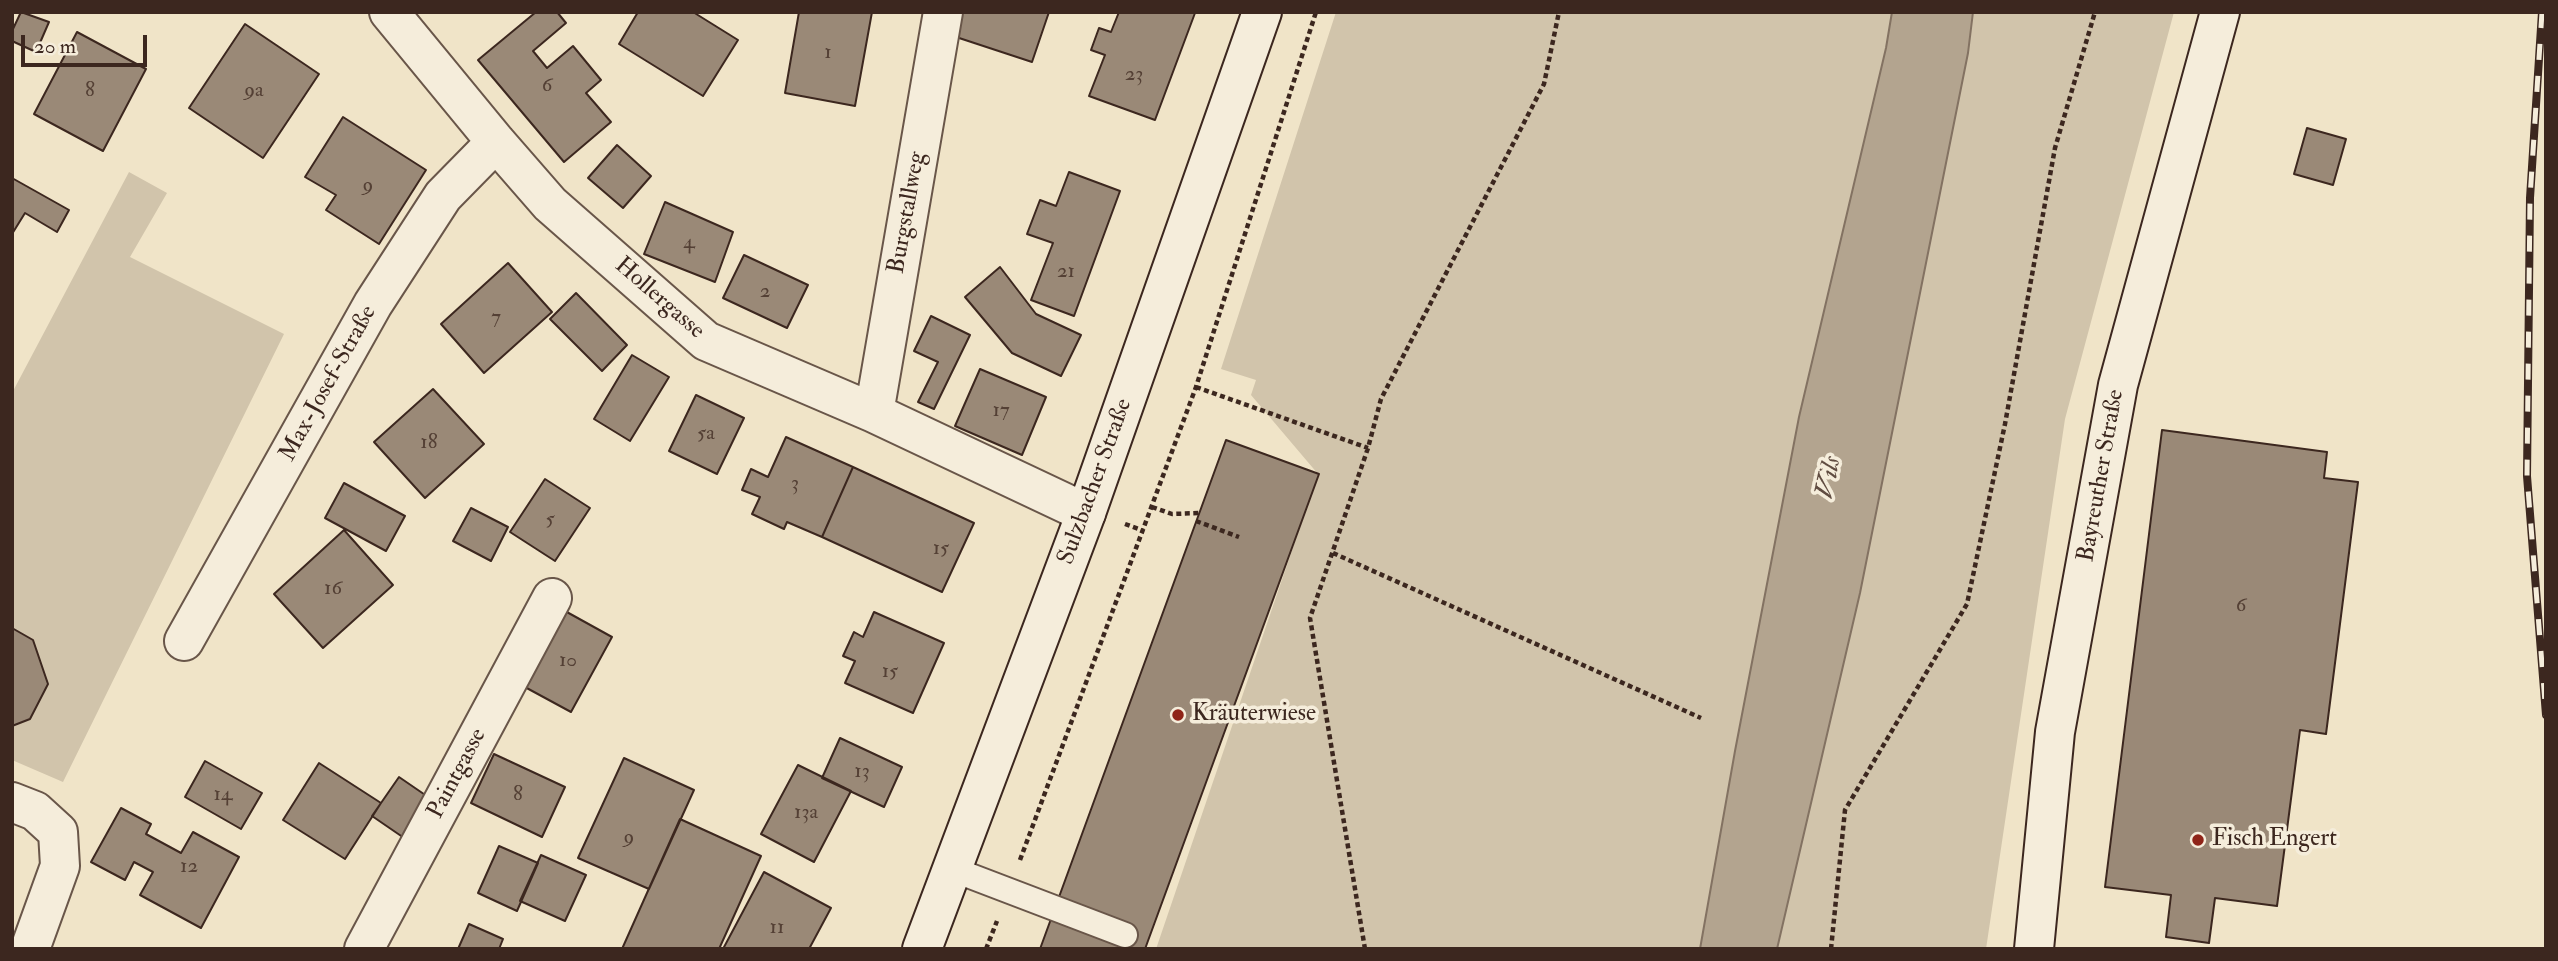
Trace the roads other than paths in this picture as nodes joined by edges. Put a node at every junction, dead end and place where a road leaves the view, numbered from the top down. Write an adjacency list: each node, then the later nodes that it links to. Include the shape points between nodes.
1 (389, 12): 5 (street, Hollergasse)
2 (943, 12): 6 (street, Burgstallweg)
3 (1262, 12): 7 (street, Sulzbacher Straße)
4 (2220, 12): 16 (street, Bayreuther Straße, via 2118,385 2055,732)
5 (495, 142): 6 (street, Hollergasse, via 550,204 706,341); 9 (street, Max-Josef-Straße, via 443,196 373,304)
6 (874, 414): 7 (street, Hollergasse)
7 (1086, 513): 11 (street, Sulzbacher Straße)
8 (552, 598): 14 (street, Paintgasse)
9 (184, 641)
10 (12, 802): 13 (street, via 36,811 58,832 60,866)
11 (952, 869): 12 (lane); 15 (street, Sulzbacher Straße)
12 (1125, 934)
13 (30, 949)
14 (364, 949)
15 (922, 949)
16 (2034, 949)

